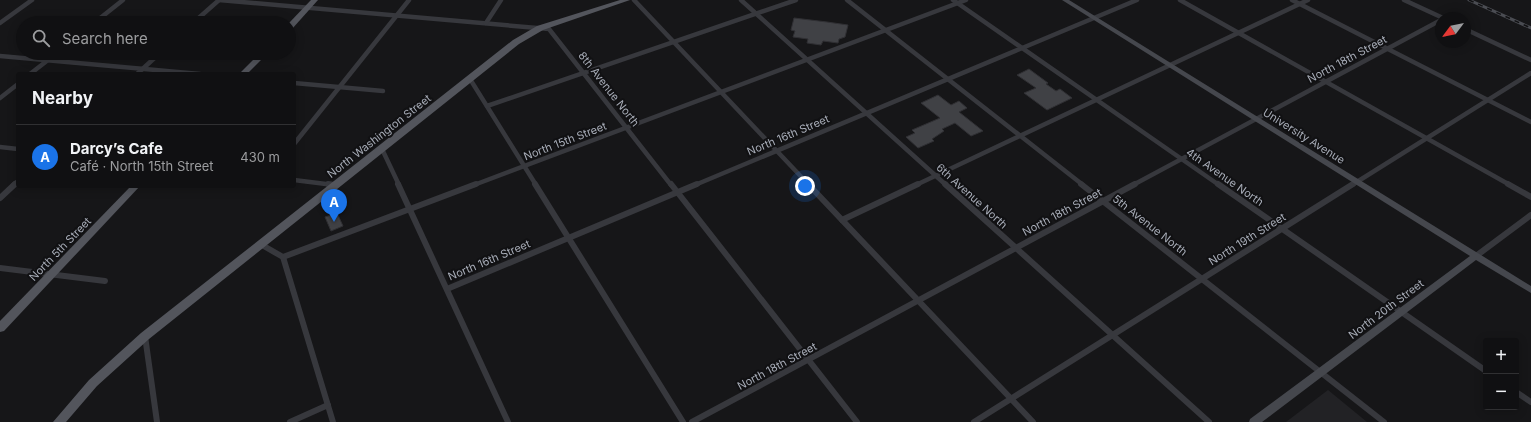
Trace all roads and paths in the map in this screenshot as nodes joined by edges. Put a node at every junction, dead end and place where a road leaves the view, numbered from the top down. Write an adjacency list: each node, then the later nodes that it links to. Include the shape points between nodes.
1 (32, 0): 29 (street)
2 (123, 0): 24 (street)
3 (219, 0): 21 (street, 8th Avenue North); 25 (street)
4 (315, 0): 21 (main road)
5 (409, 0): 23 (street)
6 (501, 0): 30 (street)
7 (627, 0): 32 (main road, North Washington Street)
8 (634, 0): 36 (street)
9 (741, 0): 22 (street, 6th Avenue North)
10 (796, 0): 22 (street)
11 (847, 0): 33 (street, 5th Avenue North)
12 (966, 0): 19 (street, North 15th Street)
13 (1066, 0): 27 (street, University Avenue)
14 (1137, 0): 27 (street, North 16th Street)
15 (1180, 0): 34 (street)
16 (1292, 0): 20 (street)
17 (1308, 0): 20 (street)
18 (1404, 0): 26 (street)
19 (956, 2): 33 (street, North 15th Street); 37 (street, 4th Avenue North)
20 (1300, 4): 34 (street); 38 (street)
21 (308, 7): 23 (street, 8th Avenue North); 28 (main road)
22 (756, 14): 36 (street); 45 (street, 6th Avenue North)
23 (397, 15): 30 (street, 8th Avenue North); 60 (street)
24 (103, 16)
25 (201, 16)
26 (1435, 16)
27 (1094, 18): 37 (street, North 16th Street); 47 (street, University Avenue)
28 (296, 20)
29 (0, 23)
30 (486, 23): 32 (street, 8th Avenue North)
31 (1435, 23): 38 (street, North 18th Street)
32 (540, 28): 53 (street, 8th Avenue North, via 549,29); 55 (main road, North Washington Street, via 516,42)
33 (886, 30): 45 (street, North 15th Street); 56 (street, 5th Avenue North)
34 (1238, 32): 47 (street); 57 (street)
35 (1471, 32): 46 (street)
36 (672, 43): 53 (street); 62 (street)
37 (1022, 48): 56 (street, North 16th Street); 64 (street, 4th Avenue North)
38 (1387, 48): 57 (street, North 18th Street); 65 (street)
39 (0, 56): 40 (street)
40 (16, 57)
41 (48, 60): 49 (street)
42 (59, 60): 48 (street)
43 (152, 60): 48 (street)
44 (257, 60): 52 (main road)
45 (807, 60): 62 (street, North 15th Street); 67 (street, 6th Avenue North)
46 (1531, 60)
47 (1170, 65): 64 (street); 68 (street, University Avenue)
48 (143, 68): 50 (street); 51 (street)
49 (33, 72)
50 (139, 72)
51 (181, 72)
52 (245, 72)
53 (584, 72): 66 (street); 70 (street, 8th Avenue North)
54 (1531, 73): 65 (street, North 19th Street)
55 (470, 79): 66 (street); 76 (main road, North Washington Street)
56 (948, 79): 67 (street, North 16th Street); 71 (street, 5th Avenue North)
57 (1326, 82): 68 (street, North 18th Street); 72 (street)
58 (296, 83): 60 (street)
59 (16, 86): 63 (street)
60 (340, 87): 61 (street); 73 (street)
61 (383, 91)
62 (721, 92): 70 (street, North 15th Street); 77 (street)
63 (0, 98)
64 (1096, 99): 71 (street); 78 (street, 4th Avenue North)
65 (1488, 100): 69 (street); 72 (street, North 19th Street)
66 (487, 106): 79 (street)
67 (867, 113): 77 (street, North 16th Street); 80 (street, 6th Avenue North)
68 (1256, 119): 78 (street, North 18th Street); 82 (street, University Avenue)
69 (1531, 122)
70 (628, 128): 79 (street, North 15th Street); 86 (street, 8th Avenue North)
71 (1020, 136): 80 (street); 89 (street, 5th Avenue North)
72 (1427, 138): 82 (street, North 19th Street); 87 (street)
73 (296, 142)
74 (0, 147): 75 (street)
75 (16, 149)
76 (382, 149): 84 (main road, North Washington Street); 90 (street)
77 (776, 151): 86 (street, North 16th Street); 92 (street)
78 (1182, 159): 89 (street, North 18th Street); 93 (street, 4th Avenue North)
79 (524, 167): 90 (street, North 15th Street); 94 (street)
80 (934, 175): 92 (street); 96 (street, 6th Avenue North)
81 (296, 180): 84 (street)
82 (1357, 182): 93 (street, North 19th Street); 97 (street, University Avenue)
83 (16, 183): 88 (street)
84 (334, 185): 95 (main road, North Washington Street)
85 (134, 188): 100 (main road, North 5th Street)
86 (678, 192): 94 (street, North 16th Street); 110 (street, 8th Avenue North)
87 (1531, 196)
88 (0, 198)
89 (1103, 201): 96 (street, North 18th Street); 101 (street, 5th Avenue North)
90 (411, 210): 98 (street, North 15th Street); 103 (street)
91 (1531, 215): 97 (street, North 20th Street)
92 (842, 220): 105 (street)
93 (1282, 229): 101 (street, North 19th Street); 106 (street, 4th Avenue North)
94 (569, 238): 103 (street, North 16th Street); 122 (street)
95 (262, 245): 98 (street); 109 (main road, North Washington Street)
96 (1016, 249): 105 (street, North 18th Street); 108 (street, 6th Avenue North)
97 (1476, 256): 104 (street, University Avenue); 106 (street, North 20th Street)
98 (283, 257): 116 (street)
99 (0, 268): 100 (street)
100 (52, 275): 102 (street); 107 (main road, North 5th Street)
101 (1202, 279): 108 (street, North 19th Street); 112 (street, 5th Avenue North)
102 (105, 281)
103 (447, 289): 121 (street)
104 (1531, 290)
105 (918, 301): 110 (street, North 18th Street); 114 (street)
106 (1401, 312): 111 (street, 4th Avenue North); 112 (street, North 20th Street)
107 (0, 328)
108 (1112, 335): 114 (street, North 19th Street); 127 (street, 6th Avenue North)
109 (145, 336): 117 (main road, North Washington Street, via 93,383); 118 (street)
110 (809, 360): 123 (street, North 18th Street); 124 (street, 8th Avenue North)
111 (1483, 369)
112 (1321, 373): 128 (street, North 20th Street); 129 (street, 5th Avenue North)
113 (1519, 394): 115 (street)
114 (1011, 399): 125 (street, North 19th Street); 126 (street)
115 (1531, 402)
116 (328, 405): 119 (street); 120 (street)
117 (59, 422)
118 (157, 422)
119 (290, 422)
120 (333, 422)
121 (508, 422)
122 (683, 422)
123 (692, 422)
124 (857, 422)
125 (974, 422)
126 (1033, 422)
127 (1209, 422)
128 (1254, 422)
129 (1384, 422)

